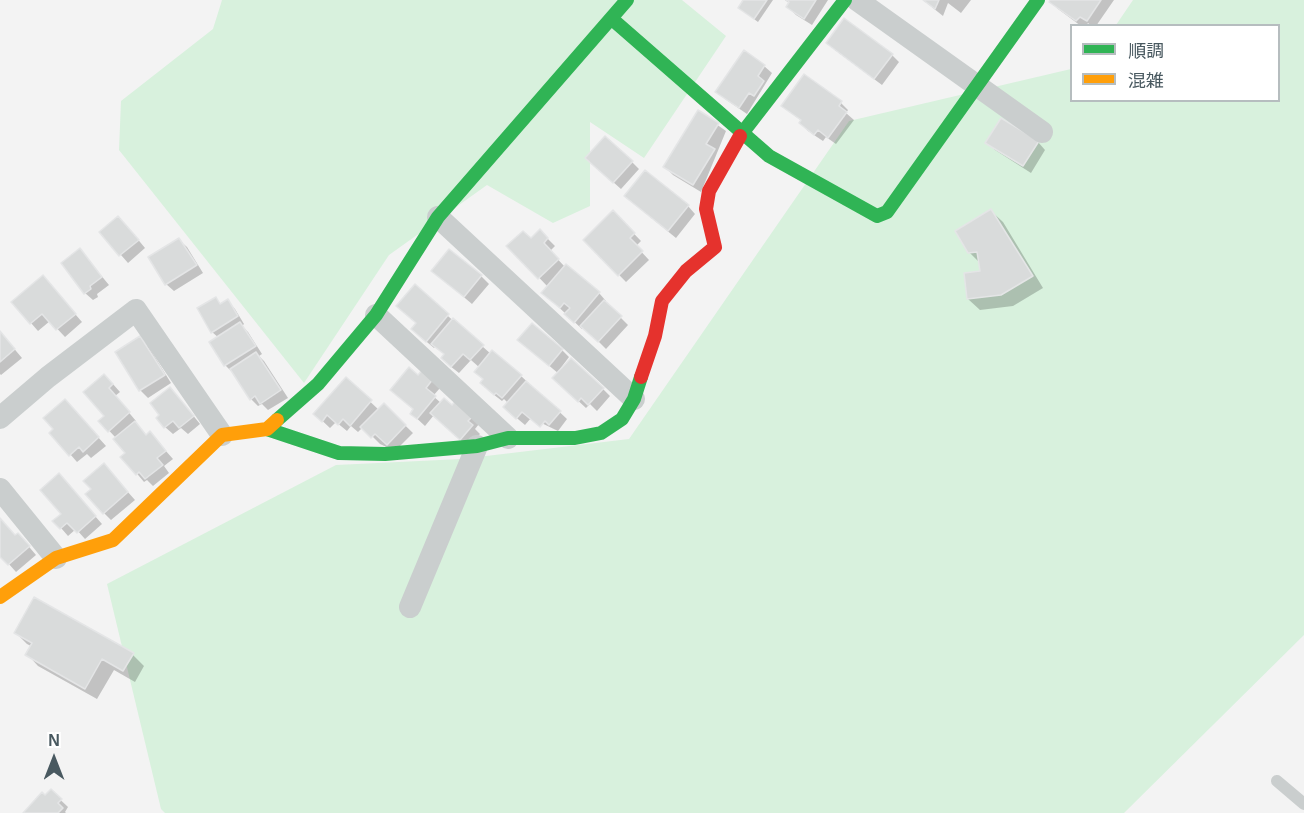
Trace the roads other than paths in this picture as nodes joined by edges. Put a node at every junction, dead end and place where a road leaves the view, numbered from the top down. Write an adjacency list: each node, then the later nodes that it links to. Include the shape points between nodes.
1 (627, 0): 5 (street)
2 (845, 0): 8 (street)
3 (857, 0): 6 (street)
4 (1038, 0): 6 (street)
5 (612, 19): 8 (street); 9 (street)
6 (977, 86): 7 (street); 8 (street, via 887,212 877,216 768,156)
7 (1042, 132)
8 (742, 133): 11 (street, via 709,191 706,210 715,247 686,271 662,302)
9 (438, 217): 10 (street); 11 (street)
10 (376, 315): 13 (street, via 318,384); 15 (street)
11 (634, 399): 15 (street, via 622,419 601,433 575,438)
12 (0, 418): 14 (street, via 136,310)
13 (267, 429): 14 (street); 16 (street, via 339,453 385,454)
14 (222, 435): 18 (street, via 113,540)
15 (508, 438): 16 (street)
16 (477, 446): 20 (street)
17 (0, 489): 18 (street)
18 (56, 558): 19 (street)
19 (0, 597)
20 (410, 607)
21 (1276, 781): 22 (lane)
22 (1304, 804)

